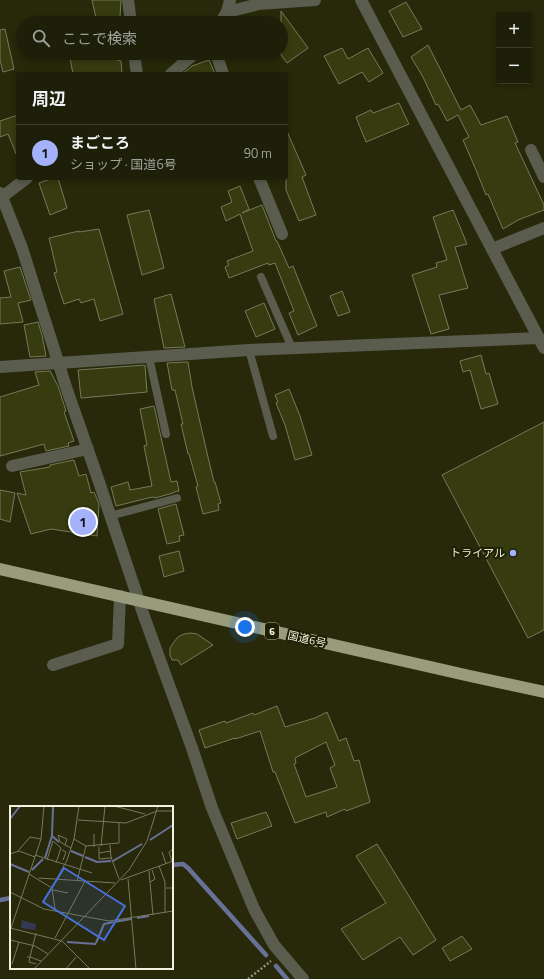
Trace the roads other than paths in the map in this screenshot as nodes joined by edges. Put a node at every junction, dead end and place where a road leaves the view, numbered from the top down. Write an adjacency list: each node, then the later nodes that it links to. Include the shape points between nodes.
1 (128, 0): 6 (street)
2 (230, 0): 5 (street)
3 (315, 0): 5 (street, via 259,4)
4 (361, 0): 21 (street)
5 (228, 12): 7 (street)
6 (130, 16)
7 (225, 16)
8 (135, 60): 11 (street)
9 (188, 60): 12 (street)
10 (218, 60): 13 (street)
11 (137, 72)
12 (173, 72)
13 (222, 72)
14 (531, 150): 15 (street)
15 (544, 177)
16 (24, 180): 18 (street)
17 (260, 180): 20 (street)
18 (1, 195): 27 (street, via 22,248)
19 (544, 228): 21 (street)
20 (282, 234)
21 (492, 249): 23 (street)
22 (261, 277): 24 (lane)
23 (541, 343): 24 (street)
24 (292, 348): 25 (street)
25 (249, 350): 26 (street); 30 (lane)
26 (149, 357): 27 (street); 29 (lane)
27 (58, 363): 28 (street); 31 (street)
28 (0, 367)
29 (166, 434)
30 (273, 436)
31 (88, 449): 32 (street); 34 (street)
32 (12, 466)
33 (178, 498): 34 (lane)
34 (110, 516): 37 (street)
35 (0, 569): 36 (highway, 国道6号 / 6)
36 (120, 596): 37 (highway, 国道6号 / 6); 38 (street, via 118,644)
37 (139, 601): 39 (highway, 国道6号 / 6); 40 (street, via 212,808 254,909 274,945)
38 (53, 665)
39 (544, 692)
40 (302, 979)

